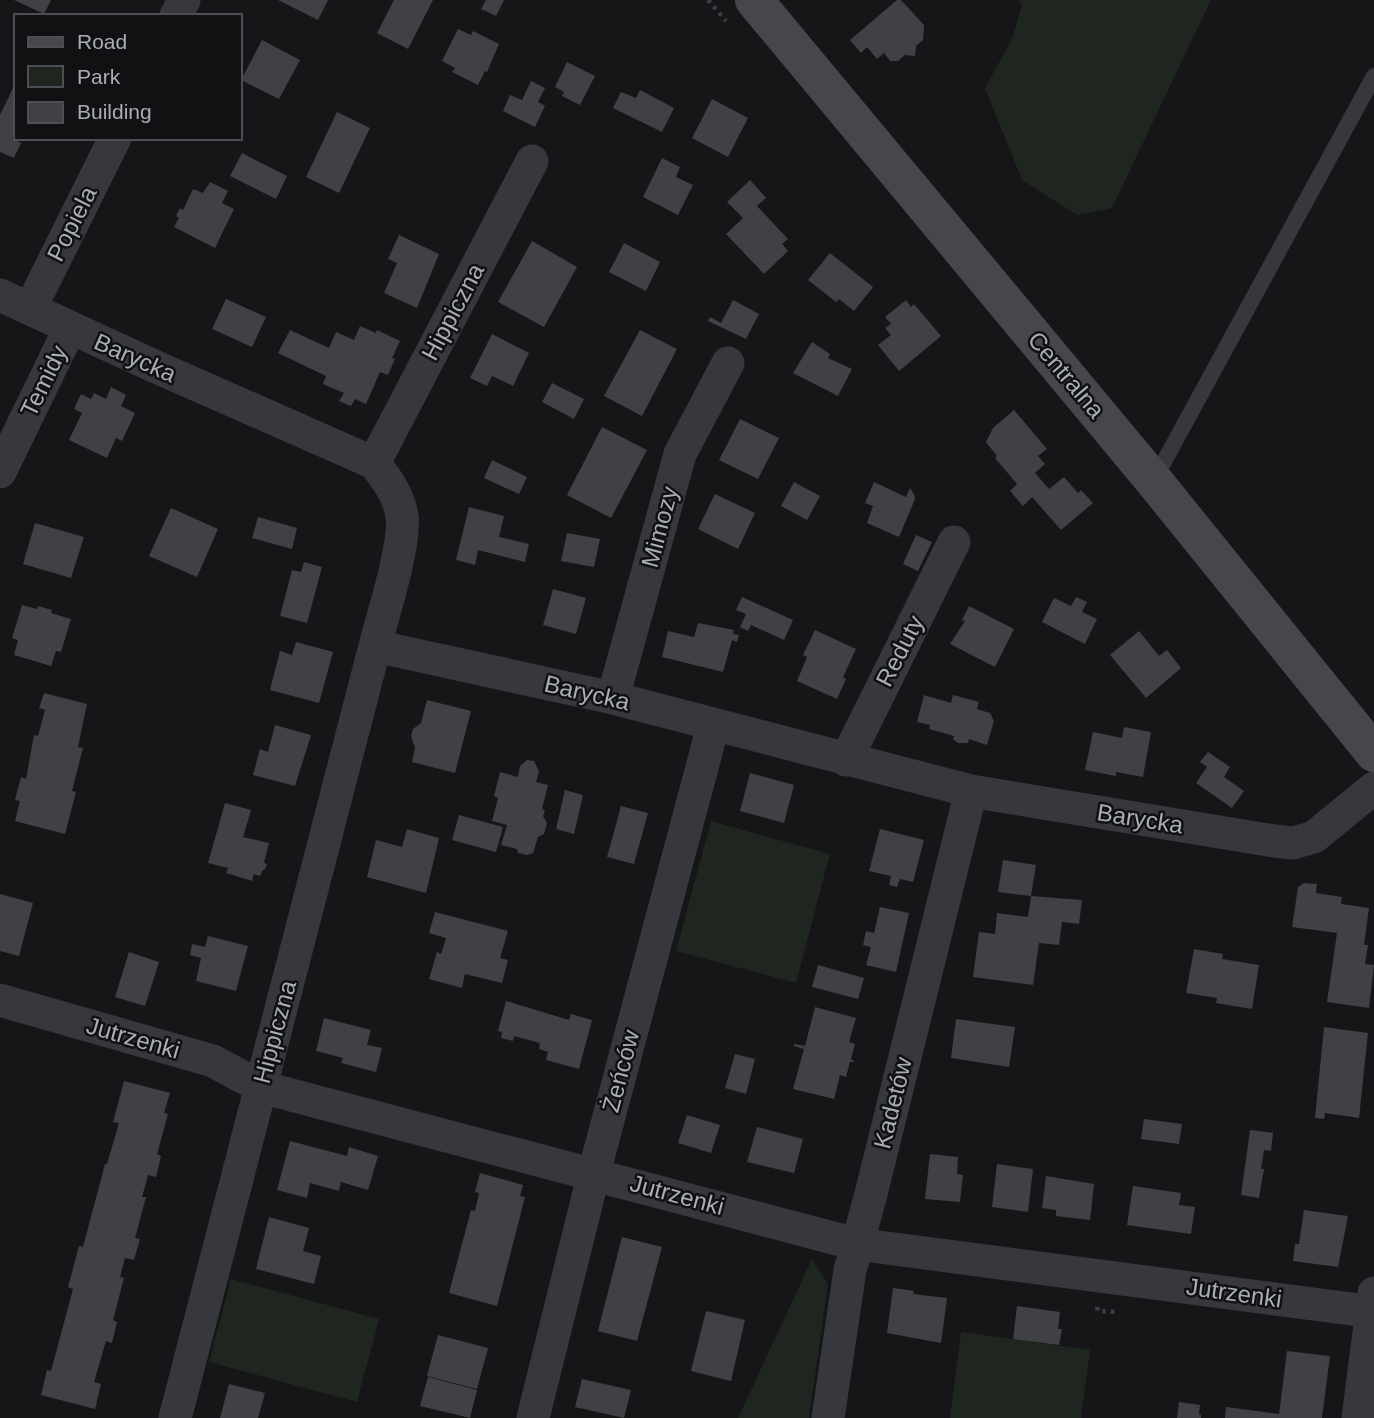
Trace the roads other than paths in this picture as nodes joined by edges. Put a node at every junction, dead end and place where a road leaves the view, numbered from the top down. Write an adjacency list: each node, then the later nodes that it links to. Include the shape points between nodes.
1 (754, 0): 11 (street, Centralna)
2 (1374, 76): 11 (lane)
3 (114, 140): 6 (street, Popiela)
4 (532, 161): 9 (street, Hippiczna)
5 (0, 295): 6 (street, Barycka)
6 (30, 309): 7 (street, Barycka)
7 (70, 328): 9 (street, Barycka); 10 (street, Temidy)
8 (729, 363): 14 (street, Mimozy, via 680,454)
9 (374, 463): 13 (street, via 391,484 402,516 400,544)
10 (0, 472)
11 (1154, 481): 16 (street, Centralna)
12 (954, 542): 17 (street, Reduty)
13 (375, 646): 14 (street, Barycka); 21 (street, Hippiczna)
14 (613, 698): 15 (street, Barycka)
15 (713, 726): 17 (street, Barycka); 22 (street, Żeńców)
16 (1374, 753)
17 (846, 760): 19 (street, Barycka)
18 (1374, 788): 19 (street, Barycka, via 1314,837 1293,843)
19 (971, 791): 23 (street, Kadetów)
20 (0, 1000): 21 (street, Jutrzenki, via 213,1061)
21 (261, 1087): 22 (street, Jutrzenki); 25 (street, Hippiczna)
22 (594, 1173): 23 (street, Jutrzenki); 26 (street, Żeńców)
23 (856, 1244): 24 (street, Jutrzenki); 27 (street, Kadetów)
24 (1373, 1305): 28 (street)
25 (175, 1418)
26 (533, 1418)
27 (828, 1418)
28 (1358, 1418)

